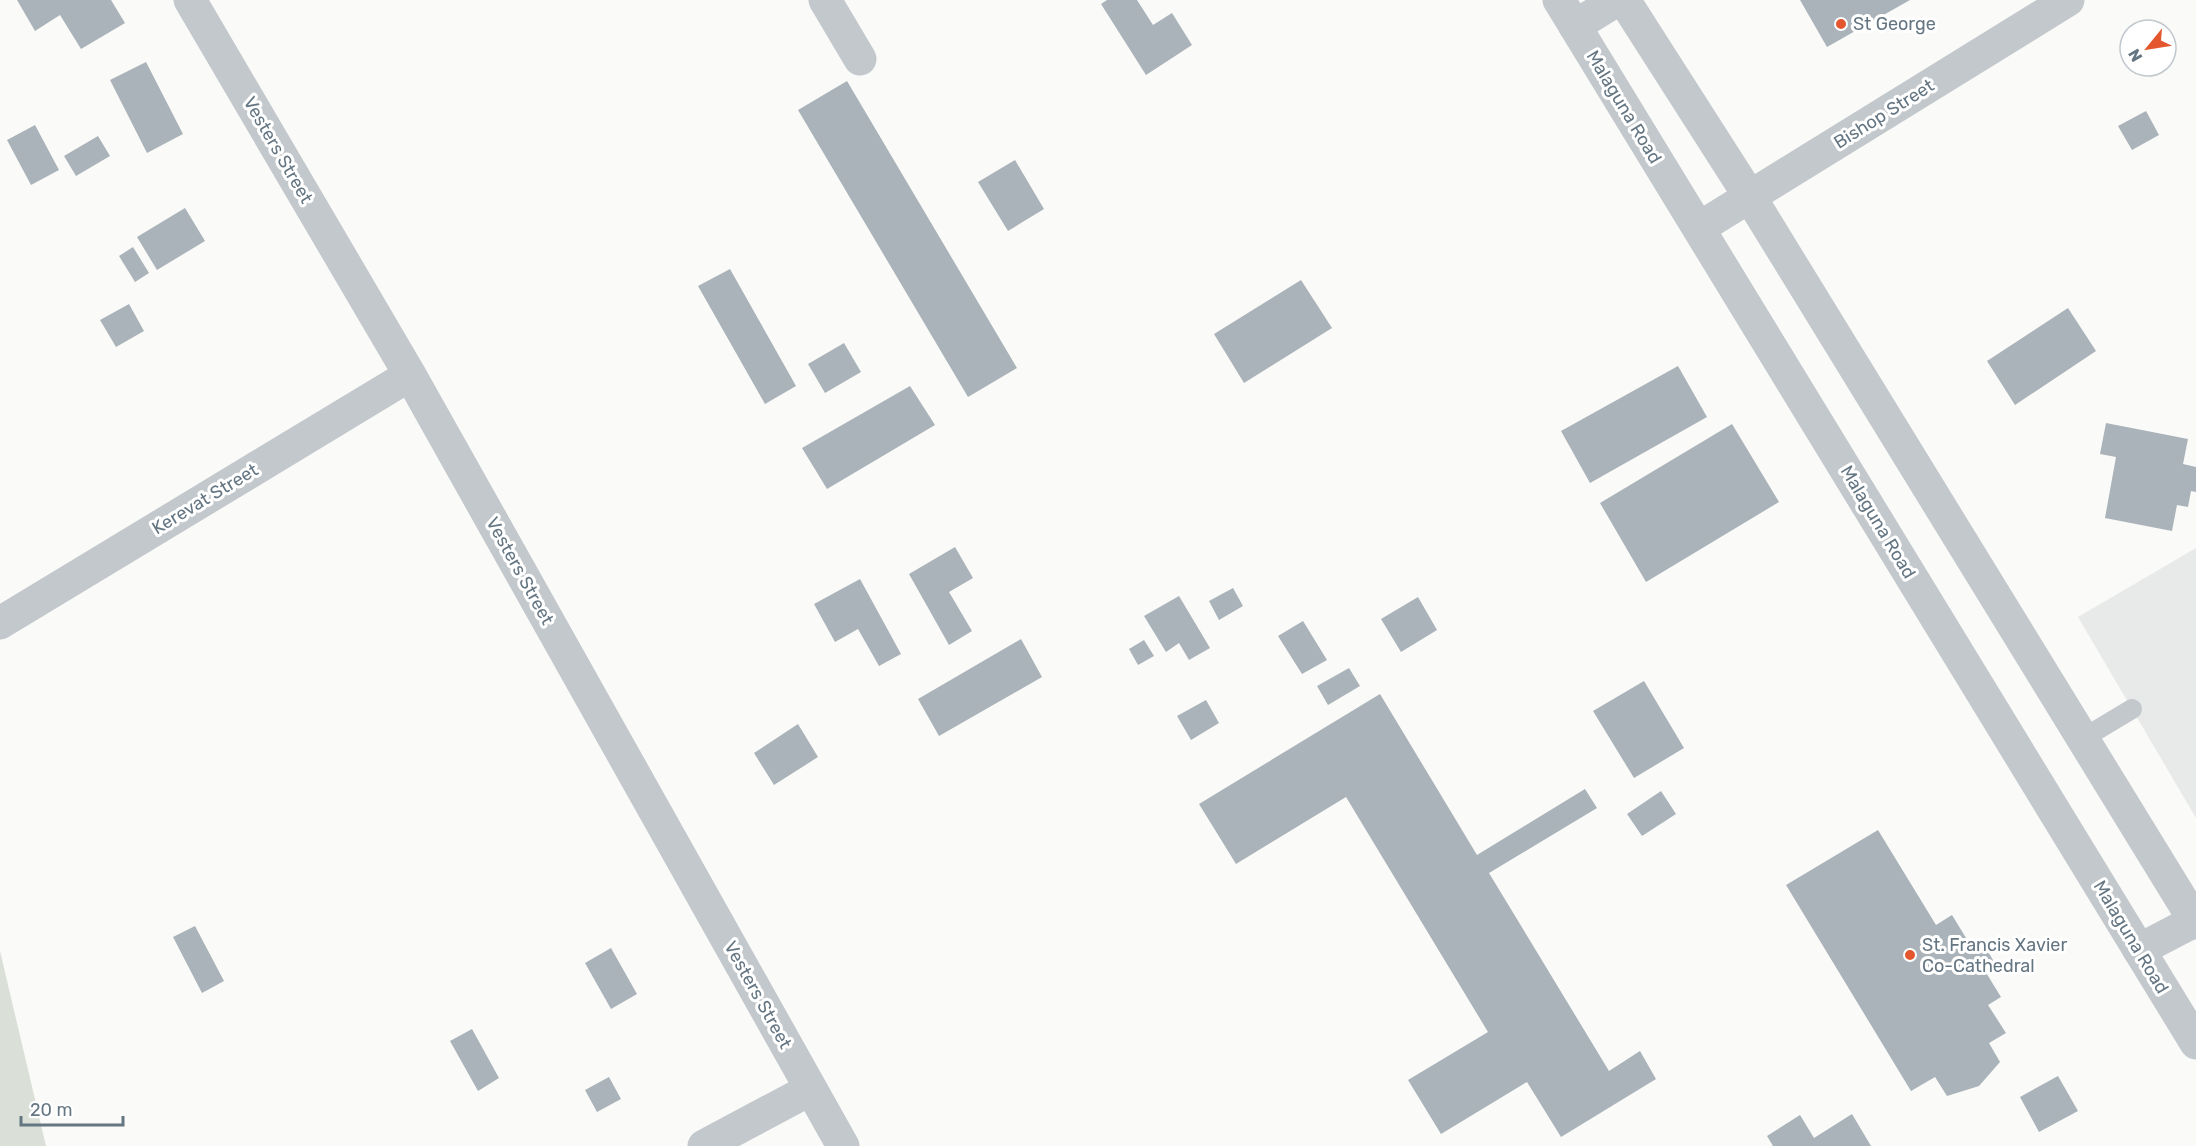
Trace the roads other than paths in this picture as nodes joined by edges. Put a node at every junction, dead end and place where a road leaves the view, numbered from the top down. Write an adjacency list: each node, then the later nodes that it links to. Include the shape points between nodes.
1 (190, 0): 10 (street, Vesters Street)
2 (825, 0): 7 (street)
3 (1617, 0): 6 (street)
4 (1624, 0): 8 (street)
5 (2068, 0): 8 (street, Bishop Street)
6 (1567, 13): 9 (street, Malaguna Road)
7 (860, 59)
8 (1750, 197): 9 (street, Bishop Street); 13 (street)
9 (1699, 228): 15 (street, Malaguna Road)
10 (410, 375): 11 (street, Kerevat Street); 17 (street, Vesters Street)
11 (0, 624)
12 (2132, 709): 13 (lane)
13 (2082, 739): 14 (street)
14 (2196, 921): 15 (street)
15 (2139, 950): 16 (street, Malaguna Road)
16 (2196, 1043)
17 (811, 1089): 18 (street); 19 (street, Vesters Street)
18 (704, 1146)
19 (843, 1146)

